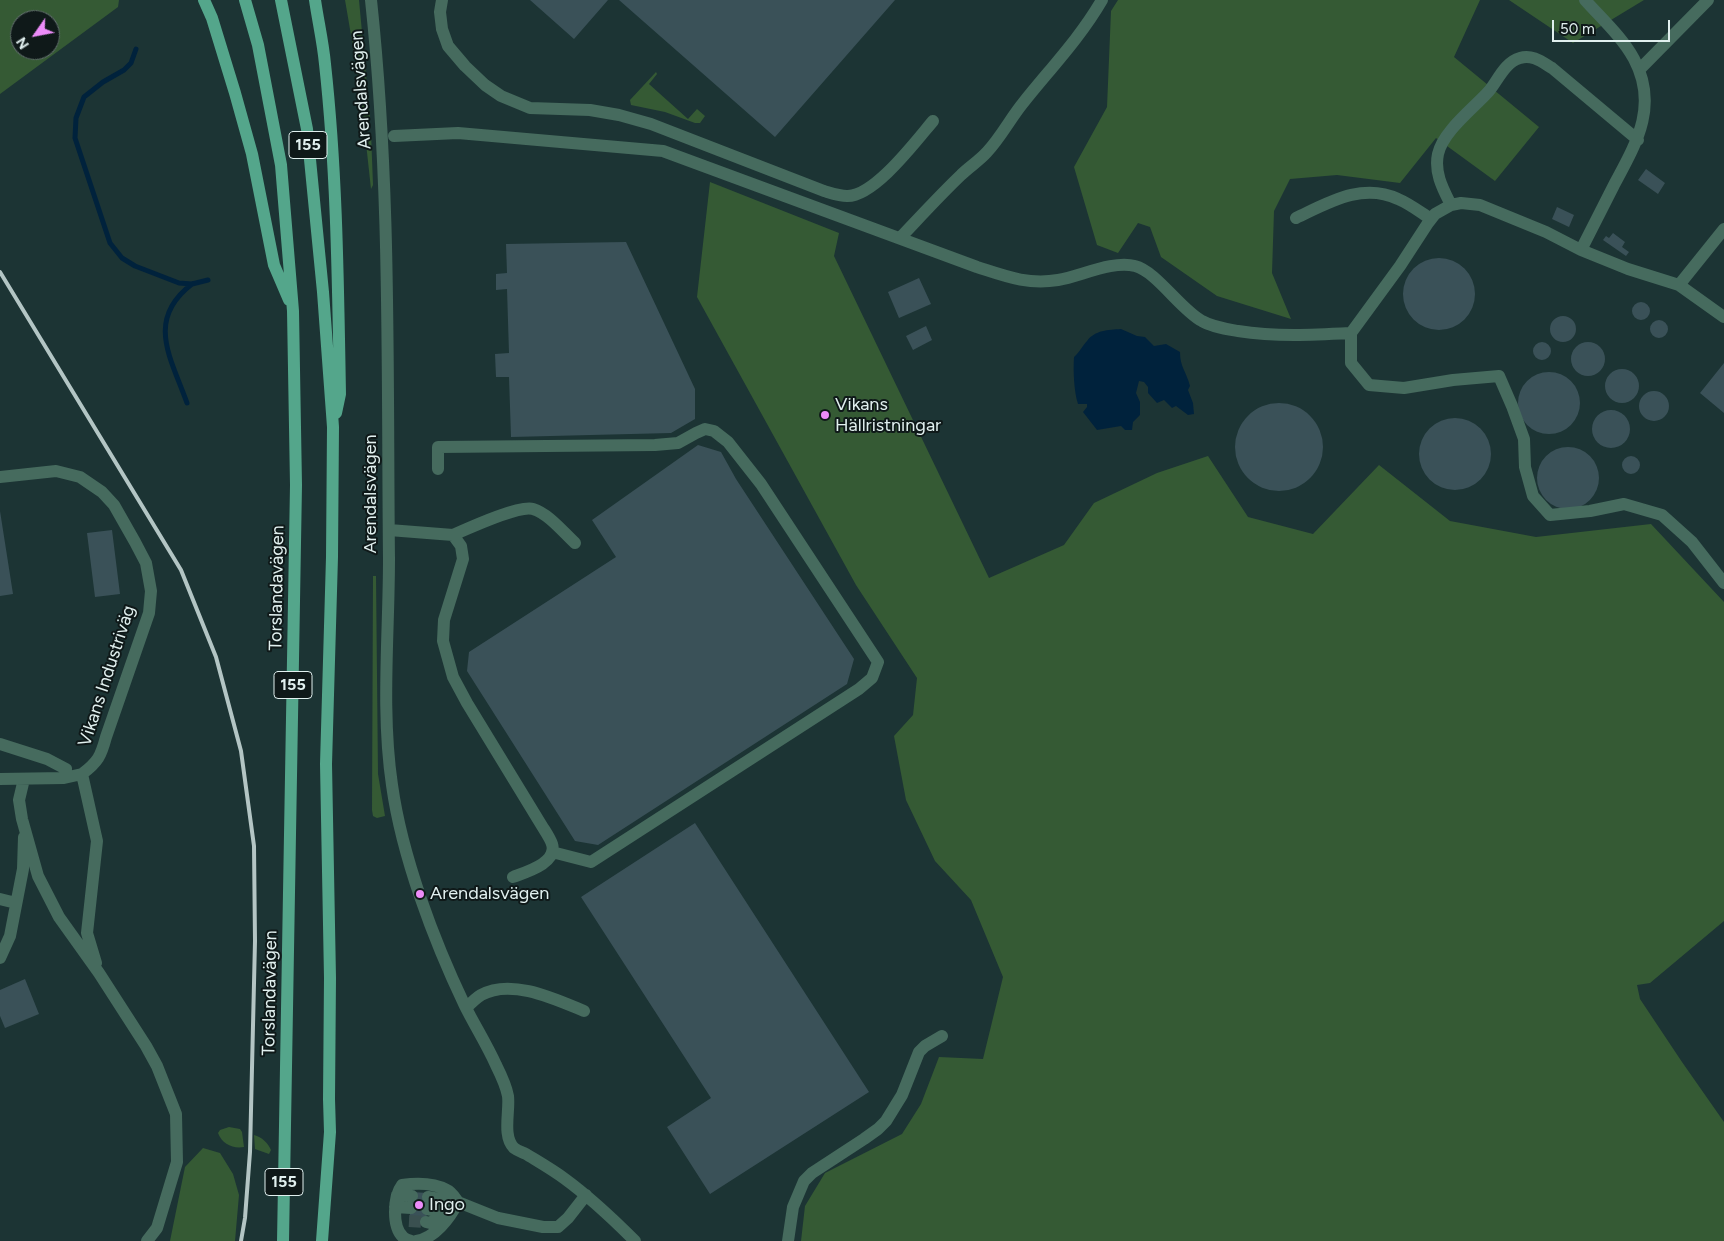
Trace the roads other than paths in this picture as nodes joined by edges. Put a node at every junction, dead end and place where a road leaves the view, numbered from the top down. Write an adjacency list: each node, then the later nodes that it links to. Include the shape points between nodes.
1 (204, 0): 21 (main road, via 252,154 274,265)
2 (246, 0): 21 (main road, Torslandavägen / 155, via 281,165)
3 (281, 0): 24 (main road, 155, via 307,129)
4 (315, 0): 24 (main road, via 326,72 338,268 340,394)
5 (371, 0): 27 (street, Arendalsvägen, via 383,142)
6 (442, 0): 11 (street, via 442,29 448,46 484,85 501,96 530,108 590,110 643,122 824,191 848,196 863,192 879,181)
7 (1102, 0): 18 (street, via 996,142)
8 (1585, 0): 10 (street, via 1625,46)
9 (1708, 0): 10 (street)
10 (1639, 70): 13 (street, via 1645,98)
11 (933, 121)
12 (394, 136): 18 (street, via 458,133 663,150)
13 (1638, 140): 14 (street, via 1552,68 1530,56 1517,59 1440,147 1440,182); 19 (street)
14 (1451, 205): 16 (street); 19 (street, via 1480,205)
15 (1296, 218): 16 (street, via 1340,198 1371,192 1397,198)
16 (1431, 219): 23 (street)
17 (1724, 229): 20 (street)
18 (900, 238): 23 (street, via 1019,280 1058,280 1123,264 1136,266 1147,271 1202,322 1222,329 1270,335)
19 (1581, 250): 20 (street)
20 (1679, 285): 22 (street)
21 (293, 311): 50 (main road, Torslandavägen / 155, via 296,485)
22 (1724, 316)
23 (1351, 334): 30 (street, via 1351,363 1369,385 1404,388 1499,376 1524,439 1525,467 1532,496 1550,515 1624,504 1662,515 1692,542)
24 (333, 427): 51 (main road, 155, via 326,764 330,1132)
25 (438, 469): 37 (street, via 438,447 656,445 678,443 705,429 714,432 728,442 761,484 878,662 872,678 859,689 591,862)
26 (0, 477): 32 (street, Vikans Industriväg, via 56,471 80,477 114,505 146,563 151,591 149,613 102,755)
27 (389, 530): 28 (street); 43 (street, Arendalsvägen, via 387,699 392,786 418,887)
28 (453, 534): 29 (street, via 519,509 533,509 546,516); 37 (street, via 463,559 444,620 442,641 453,677 542,826 552,844)
29 (575, 542)
30 (1724, 582)
31 (0, 744): 33 (street, via 47,759 66,769)
32 (82, 774): 33 (street); 42 (street, via 97,841 87,933)
33 (64, 778): 35 (street)
34 (0, 779): 35 (street)
35 (24, 779): 36 (street, via 19,800)
36 (25, 824): 40 (street, via 23,869); 42 (street, via 38,876 58,917)
37 (552, 852): 38 (street, via 544,864)
38 (513, 877)
39 (0, 899): 40 (street)
40 (16, 903): 41 (street, via 10,936)
41 (0, 958)
42 (99, 972): 49 (street, via 157,1066 176,1114 177,1162 157,1228)
43 (466, 1008): 44 (street, via 481,995 513,989 545,994); 46 (street, Arendalsvägen, via 503,1079 508,1096 509,1138 514,1148)
44 (584, 1011)
45 (942, 1036): 55 (street, via 920,1052 902,1095 878,1129 816,1170 804,1182 793,1206)
46 (586, 1195): 47 (street, via 558,1228 498,1218); 54 (street, Arendalsvägen)
47 (458, 1202): 48 (street); 52 (street, via 449,1190 433,1185 402,1185 402,1236); 53 (street, via 454,1211 431,1235)
48 (428, 1210)
49 (147, 1241)
50 (283, 1241)
51 (322, 1241)
52 (411, 1241)
53 (416, 1241)
54 (635, 1241)
55 (788, 1241)

